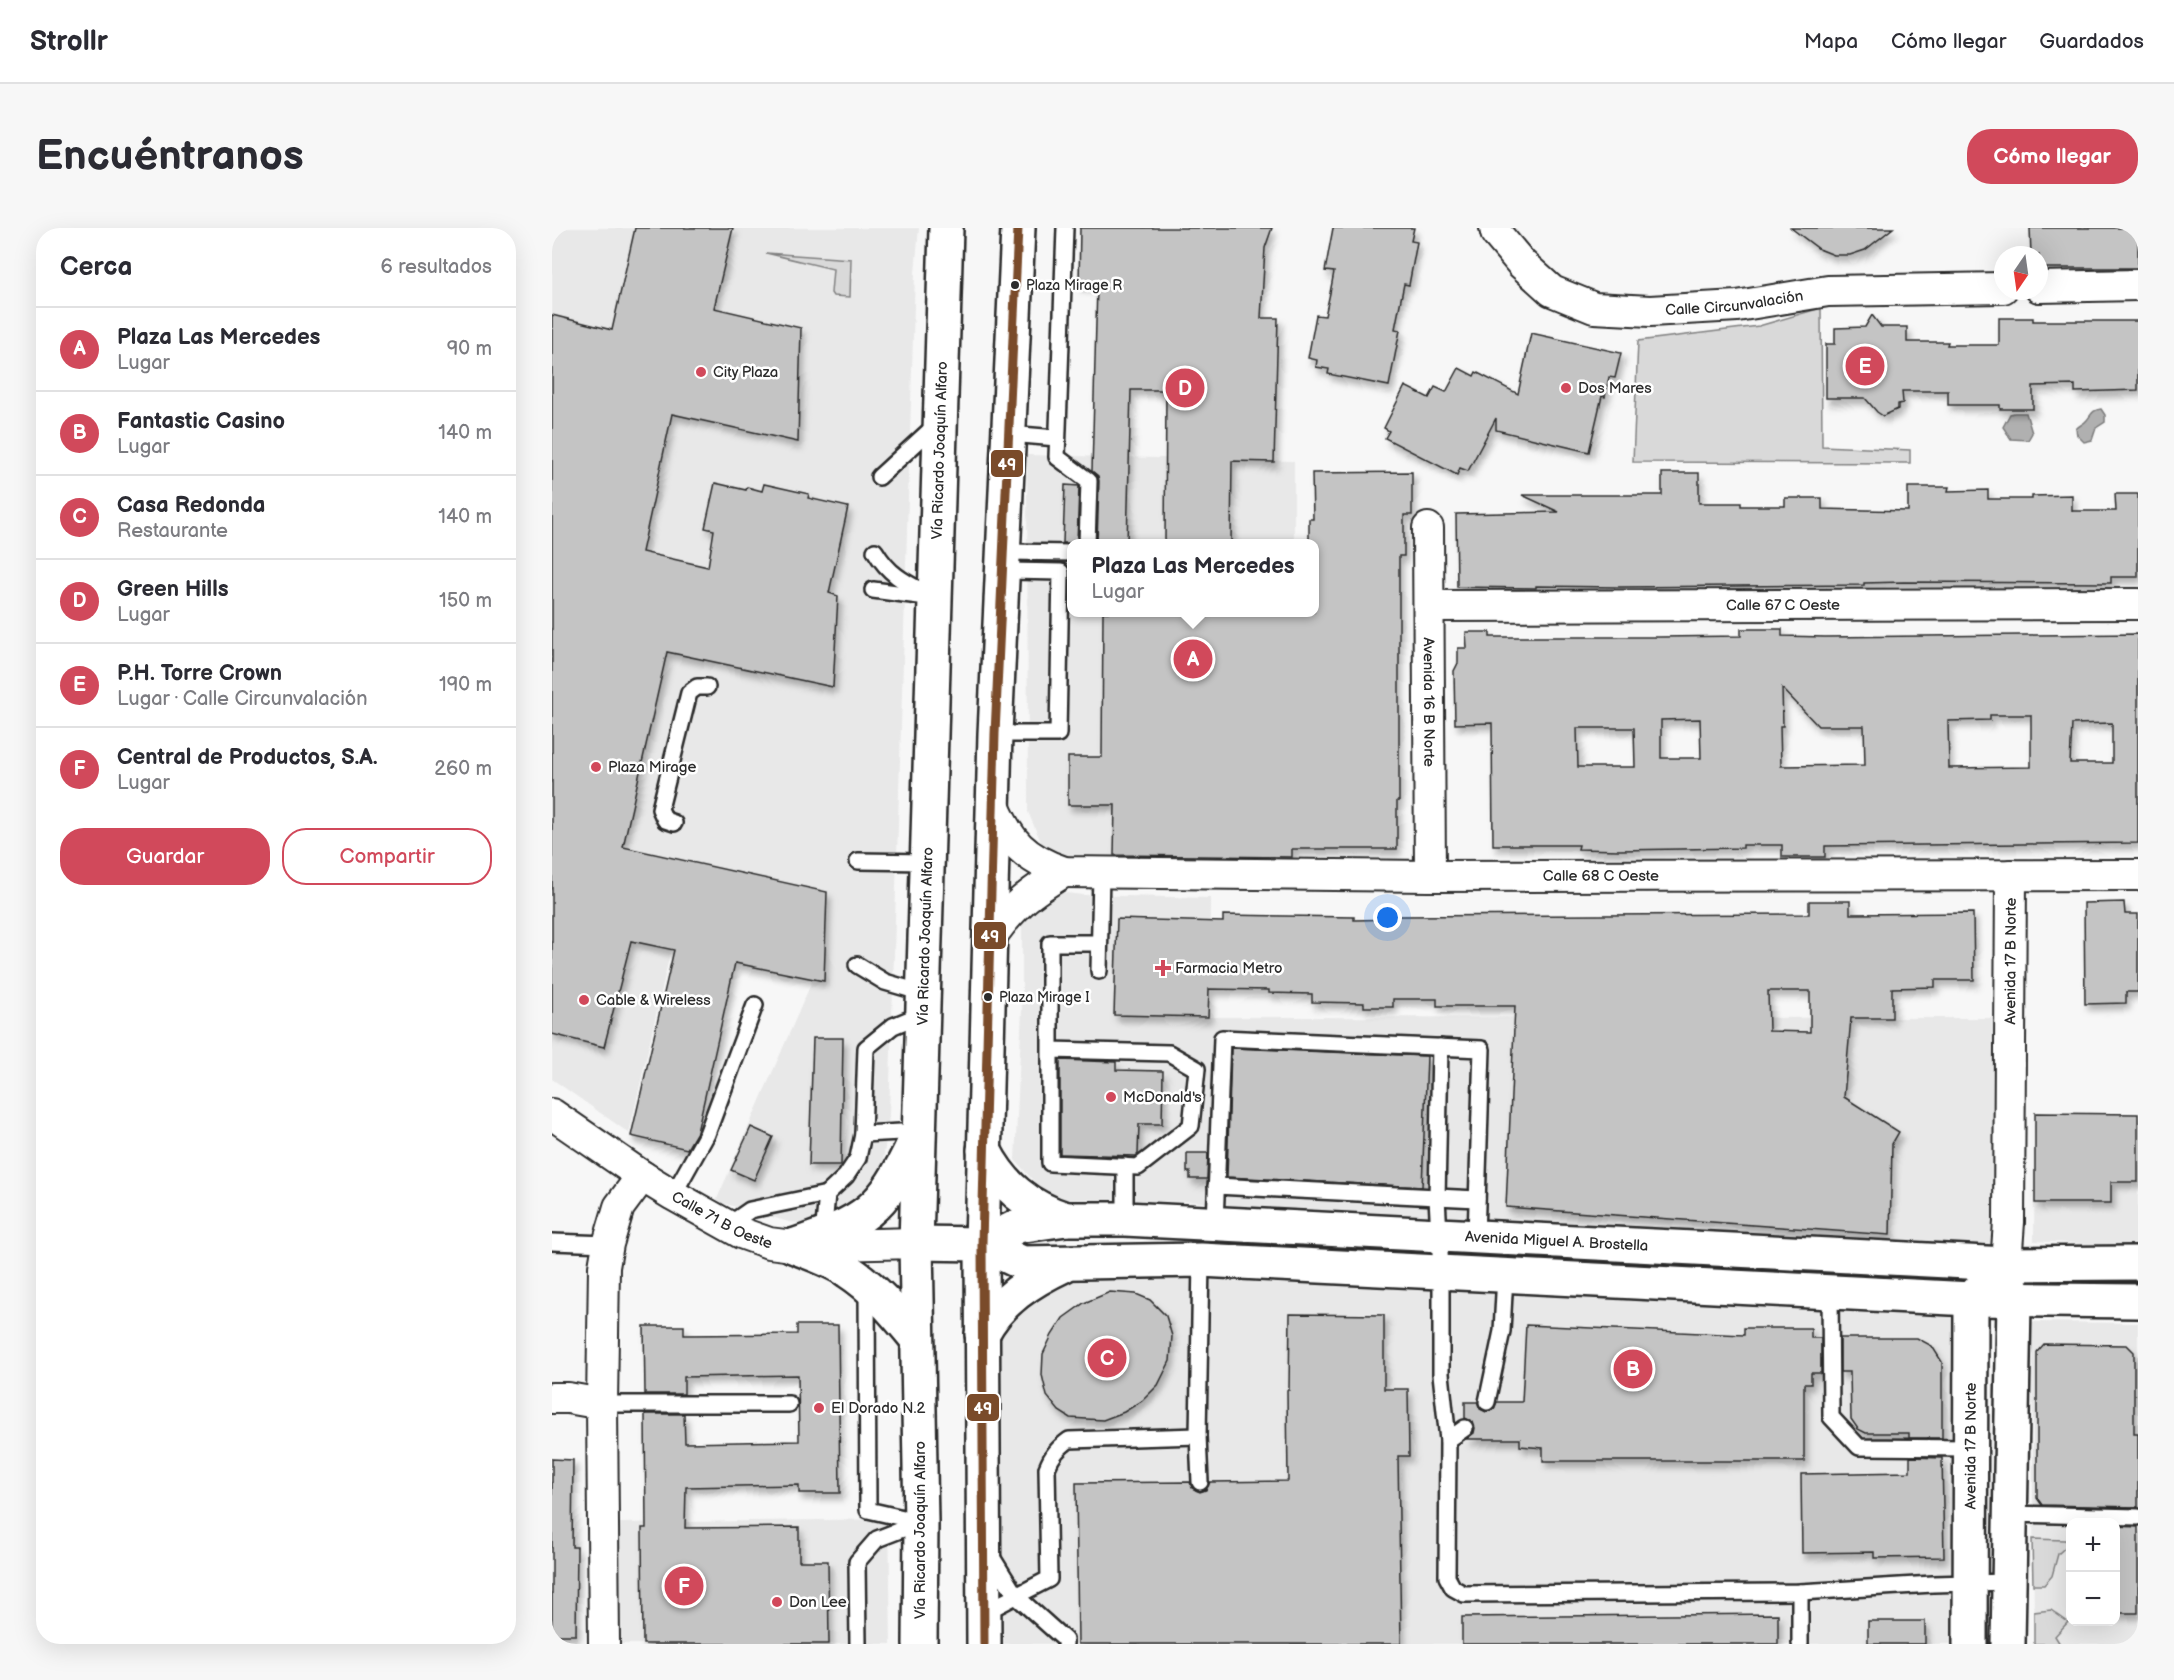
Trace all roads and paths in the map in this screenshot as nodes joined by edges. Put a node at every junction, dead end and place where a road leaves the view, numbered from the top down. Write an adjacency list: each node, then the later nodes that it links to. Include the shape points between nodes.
1 (946, 228): 8 (main road, Vía Ricardo Joaquín Alfaro)
2 (1018, 228): 9 (main road)
3 (1065, 228): 10 (lane)
4 (1495, 228): 7 (street, Calle Circunvalación, via 1522,264 1552,291 1594,308 1650,311 1737,306 1828,291)
5 (2138, 285): 6 (street)
6 (2048, 287)
7 (1994, 288)
8 (940, 421): 11 (lane); 18 (main road, Vía Ricardo Joaquín Alfaro)
9 (1008, 434): 10 (lane); 16 (main road)
10 (1057, 438): 13 (lane, via 1057,457 1089,481)
11 (879, 477)
12 (1428, 528): 20 (street, Avenida 16 B Norte)
13 (1087, 539)
14 (875, 551): 18 (lane, via 896,577)
15 (1067, 554): 16 (lane)
16 (1003, 561): 22 (main road); 22 (lane, via 1061,572 1058,734)
17 (873, 590): 18 (lane)
18 (936, 598): 26 (main road, Vía Ricardo Joaquín Alfaro)
19 (2138, 604): 20 (street, Calle 67 C Oeste)
20 (1429, 606): 31 (street, Avenida 16 B Norte)
21 (707, 687): 24 (lane, via 697,687 689,693 674,751 660,809 665,820)
22 (995, 734): 23 (main road)
23 (993, 803): 27 (street, Calle 68 C Oeste, via 1013,842 1029,857); 32 (main road)
24 (674, 823)
25 (858, 861): 26 (lane)
26 (927, 862): 36 (main road, Vía Ricardo Joaquín Alfaro)
27 (1064, 872): 28 (street, Calle 68 C Oeste); 32 (street, via 1021,900)
28 (1101, 873): 31 (street, Calle 68 C Oeste); 33 (lane)
29 (2011, 875): 30 (street, Calle 68 C Oeste); 31 (street, Calle 68 C Oeste); 66 (street, Avenida 17 B Norte)
30 (2138, 875)
31 (1430, 876)
32 (989, 940): 43 (main road)
33 (1099, 943): 35 (lane); 39 (lane, via 1050,943)
34 (857, 965): 36 (lane)
35 (1099, 971)
36 (922, 1003): 41 (main road, Vía Ricardo Joaquín Alfaro); 42 (lane, via 866,1048)
37 (754, 1005): 48 (lane, via 707,1134)
38 (1440, 1047): 46 (lane, via 1222,1038); 49 (lane); 50 (lane, via 1482,1048)
39 (1050, 1050): 44 (lane, via 1050,1162); 44 (lane, via 1169,1053 1197,1069 1191,1126 1138,1167)
40 (552, 1114): 45 (street, Calle 71 B Oeste)
41 (920, 1131): 42 (lane); 57 (main road, via 901,1173 879,1202 850,1224); 59 (main road, Vía Ricardo Joaquín Alfaro)
42 (863, 1134): 47 (lane, via 858,1158)
43 (984, 1150): 51 (main road, via 1001,1178 1017,1194 1035,1207); 62 (main road)
44 (1125, 1166): 52 (lane)
45 (642, 1176): 48 (street, Calle 71 B Oeste); 61 (street, via 619,1207)
46 (1216, 1186): 49 (lane); 53 (lane)
47 (828, 1194): 54 (lane, via 750,1210); 57 (lane)
48 (673, 1195): 54 (street, Calle 71 B Oeste)
49 (1437, 1198): 50 (lane); 55 (lane)
50 (1477, 1199): 56 (lane)
51 (1066, 1219): 52 (main road, Avenida Miguel A. Brostella); 62 (main road, Avenida Miguel A. Brostella, via 1018,1226)
52 (1125, 1219): 53 (main road, Avenida Miguel A. Brostella)
53 (1215, 1223): 55 (main road, Avenida Miguel A. Brostella)
54 (727, 1226): 57 (street, Calle 71 B Oeste, via 769,1243)
55 (1438, 1235): 56 (main road, Avenida Miguel A. Brostella); 67 (lane)
56 (1476, 1236): 60 (main road, Avenida Miguel A. Brostella)
57 (808, 1241): 59 (street, Calle 71 B Oeste); 70 (main road)
58 (552, 1242): 61 (lane)
59 (916, 1243): 62 (main road, Avenida Miguel A. Brostella); 76 (main road, Vía Ricardo Joaquín Alfaro)
60 (1624, 1243): 66 (main road, Avenida Miguel A. Brostella); 69 (main road)
61 (608, 1244): 79 (street, via 603,1290)
62 (982, 1244): 64 (main road, Avenida Miguel A. Brostella, via 1022,1263); 75 (main road)
63 (1201, 1260): 64 (main road, Avenida Miguel A. Brostella); 67 (main road, Avenida Miguel A. Brostella); 82 (lane)
64 (1072, 1262): 75 (main road, via 1018,1292 995,1314)
65 (2138, 1263): 66 (main road, Avenida Miguel A. Brostella)
66 (2006, 1264): 72 (main road); 73 (main road, Avenida 17 B Norte)
67 (1441, 1271): 68 (main road, Avenida Miguel A. Brostella); 83 (lane, via 1441,1374)
68 (1505, 1275): 69 (main road, Avenida Miguel A. Brostella); 78 (lane, via 1502,1332)
69 (1624, 1281): 71 (main road, Avenida Miguel A. Brostella)
70 (867, 1285): 76 (main road); 88 (lane, via 868,1510)
71 (1830, 1291): 72 (main road, Avenida Miguel A. Brostella); 84 (lane, via 1831,1417 1859,1448)
72 (1971, 1299): 73 (main road, Avenida Miguel A. Brostella); 84 (main road, Avenida 17 B Norte)
73 (2014, 1301): 74 (main road, Avenida Miguel A. Brostella); 86 (main road, Avenida 17 B Norte)
74 (2138, 1301)
75 (982, 1334): 89 (main road)
76 (917, 1339): 88 (main road, Vía Ricardo Joaquín Alfaro)
77 (552, 1398): 79 (street)
78 (1487, 1402)
79 (602, 1404): 80 (lane); 96 (street)
80 (789, 1404)
81 (1465, 1428): 83 (lane)
82 (1198, 1436): 85 (lane); 93 (lane, via 1069,1440 1059,1447 1047,1468 1049,1579)
83 (1448, 1440): 92 (lane, via 1447,1577 1458,1592)
84 (1969, 1448): 91 (main road, Avenida 17 B Norte)
85 (1200, 1482)
86 (2009, 1514): 87 (lane); 90 (main road, Avenida 17 B Norte)
87 (2138, 1517)
88 (921, 1522): 97 (lane, via 877,1539 857,1562); 98 (main road, Vía Ricardo Joaquín Alfaro)
89 (983, 1543): 93 (lane); 94 (main road)
90 (2008, 1582): 91 (lane); 101 (main road, Avenida 17 B Norte)
91 (1970, 1583): 92 (lane); 100 (main road, Avenida 17 B Norte)
92 (1800, 1592): 99 (lane)
93 (1016, 1596): 94 (lane); 95 (lane)
94 (983, 1629)
95 (1065, 1642)
96 (604, 1644)
97 (858, 1644)
98 (920, 1644)
99 (1800, 1644)
100 (1970, 1644)
101 (2008, 1644)

